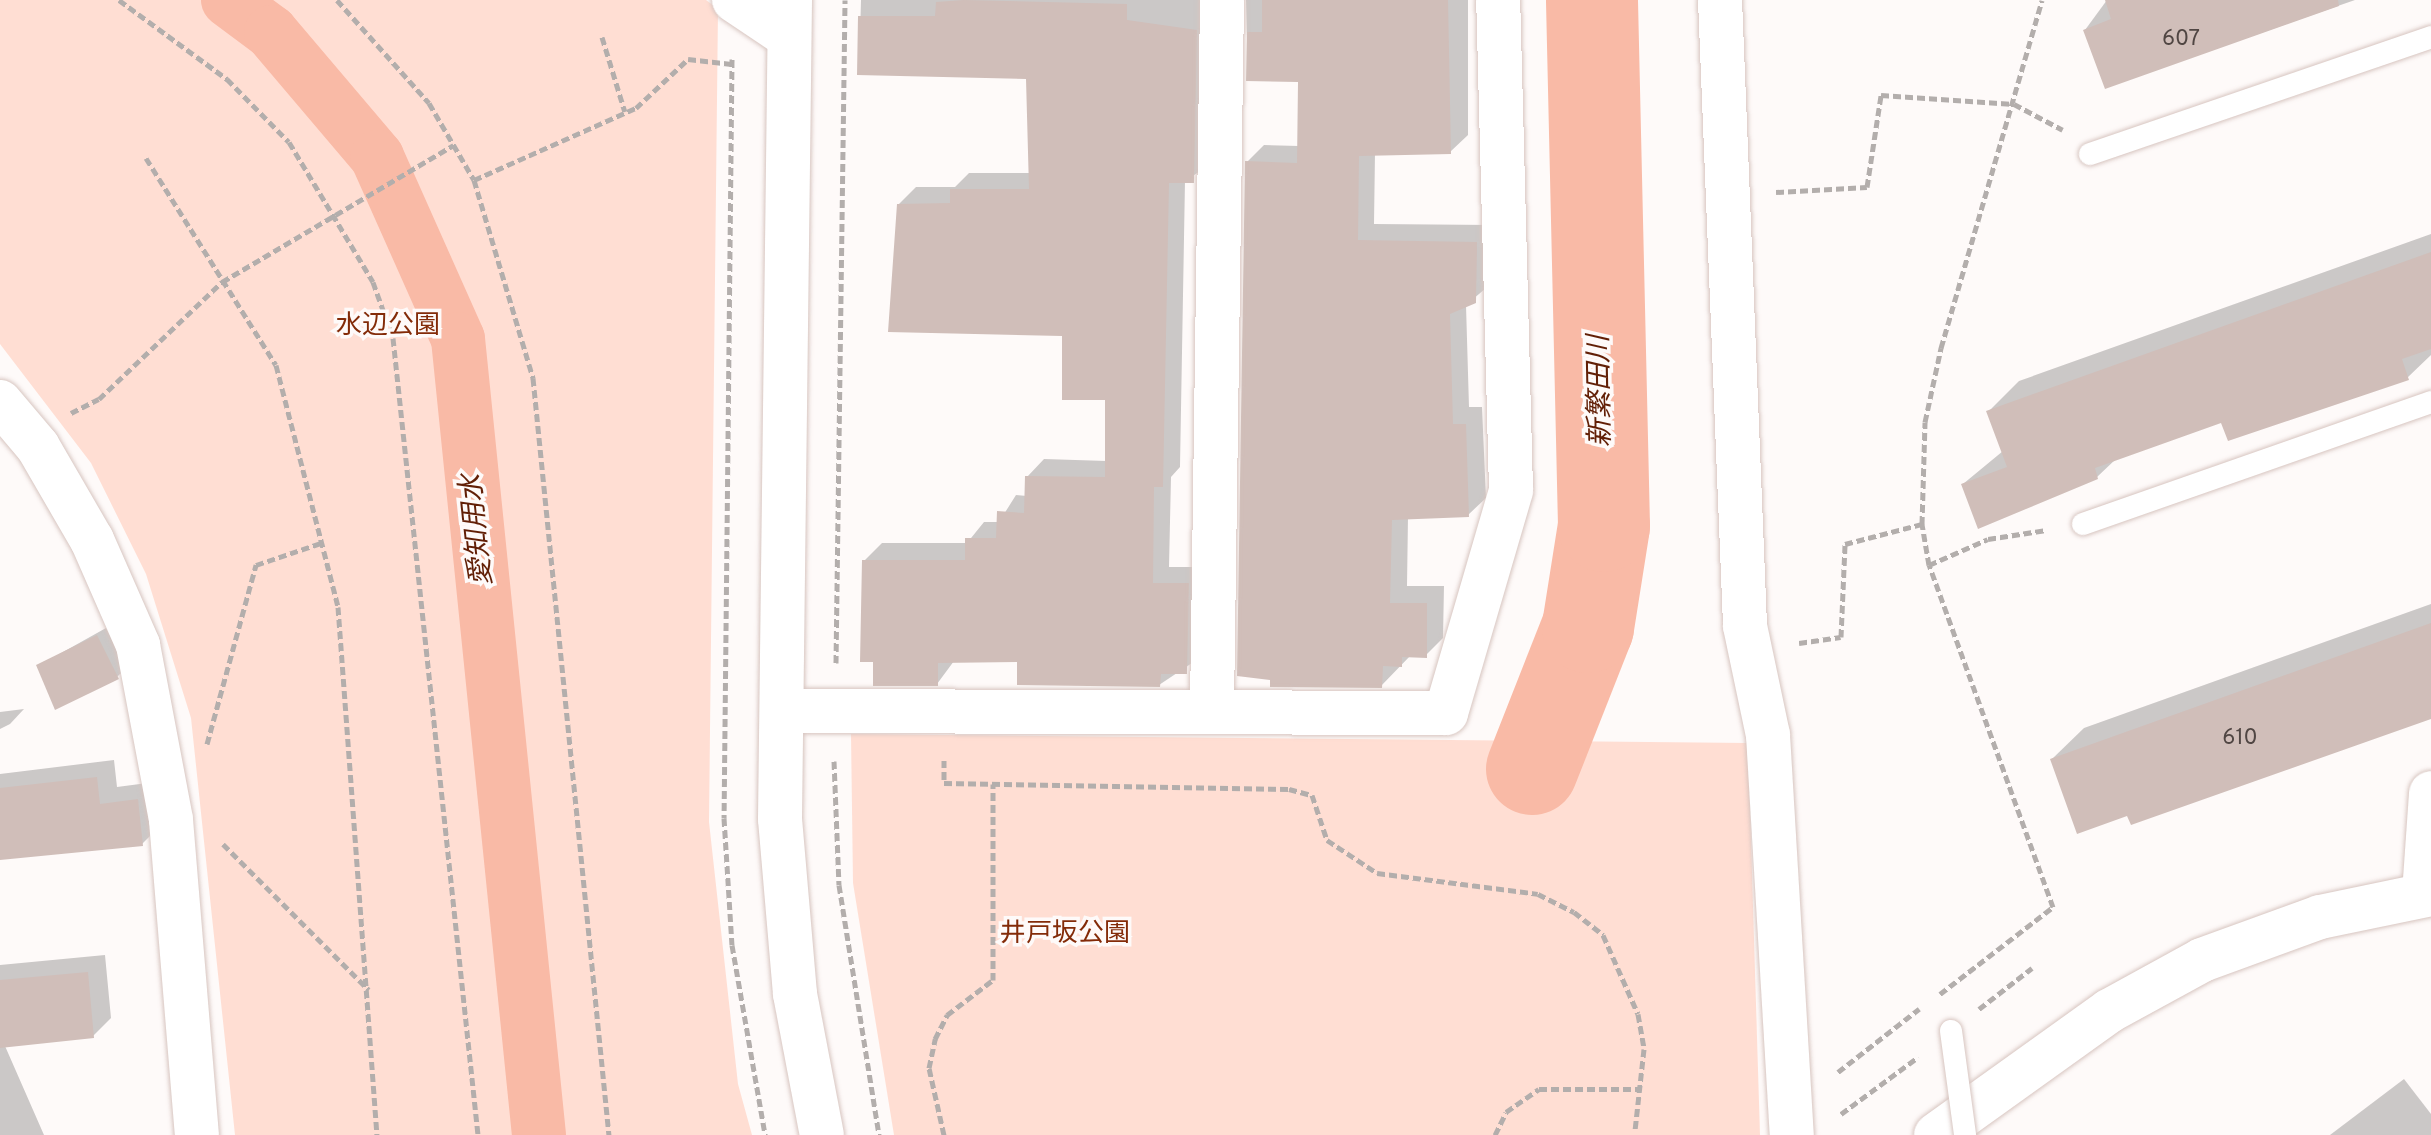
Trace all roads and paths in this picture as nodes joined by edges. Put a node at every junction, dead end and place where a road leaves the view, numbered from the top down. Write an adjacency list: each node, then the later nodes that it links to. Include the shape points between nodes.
1 (119, 0): 20 (path, via 227,79 289,142)
2 (337, 0): 15 (path, via 391,55)
3 (734, 0): 9 (street)
4 (845, 0): 31 (path)
5 (1222, 0): 30 (street)
6 (1498, 0): 30 (street, via 1511,490 1446,713)
7 (1720, 0): 19 (street)
8 (2042, 0): 13 (path, via 2014,78)
9 (789, 18): 32 (street)
10 (602, 37): 14 (path)
11 (2431, 37): 16 (lane)
12 (732, 64): 14 (path, via 688,59)
13 (2014, 104): 16 (path, via 2045,125 2078,134); 19 (path, via 1881,95 1867,187); 25 (path, via 1941,348 1925,422)
14 (625, 112): 18 (path)
15 (454, 145): 18 (path); 20 (path)
16 (2090, 154)
17 (146, 158): 21 (path)
18 (474, 180): 49 (path, via 533,378)
19 (1727, 195): 29 (street)
20 (335, 212): 21 (path); 48 (path, via 393,338 406,412)
21 (222, 282): 24 (path, via 99,399); 27 (path, via 276,365)
22 (0, 402): 46 (street, via 38,447 92,540 138,645 171,820)
23 (2431, 402): 26 (lane)
24 (64, 416)
25 (1922, 524): 28 (path); 29 (path, via 1845,544 1841,637)
26 (2083, 524): 28 (path, via 1988,539)
27 (321, 543): 34 (path, via 256,565); 40 (path, via 338,607)
28 (1929, 565): 42 (path, via 2053,907)
29 (1750, 650): 54 (street, via 1768,735)
30 (1212, 707): 33 (street)
31 (835, 710): 32 (street); 33 (street); 51 (path, via 839,885)
32 (782, 711): 50 (street, via 784,905)
33 (943, 711): 35 (path, via 944,783)
34 (206, 749)
35 (993, 784): 43 (path, via 1289,789 1312,795 1327,840 1377,873 1538,894 1603,935 1624,972 1644,1049); 52 (path, via 993,980 947,1015 935,1039 929,1068)
36 (2431, 793): 38 (street)
37 (216, 839): 40 (path)
38 (2428, 894): 55 (street, via 2320,917 2202,960 2109,1011)
39 (2032, 968): 41 (path)
40 (370, 990): 47 (path)
41 (1951, 1031): 44 (path, via 1842,1116); 56 (lane, bridge)
42 (1833, 1076)
43 (1640, 1089): 45 (path); 53 (path, via 1539,1089 1506,1112)
44 (1835, 1106)
45 (1635, 1130)
46 (197, 1135)
47 (377, 1135)
48 (478, 1135)
49 (609, 1135)
50 (822, 1135)
51 (879, 1135)
52 (944, 1135)
53 (1495, 1135)
54 (1792, 1135)
55 (1936, 1135)
56 (1965, 1135)

